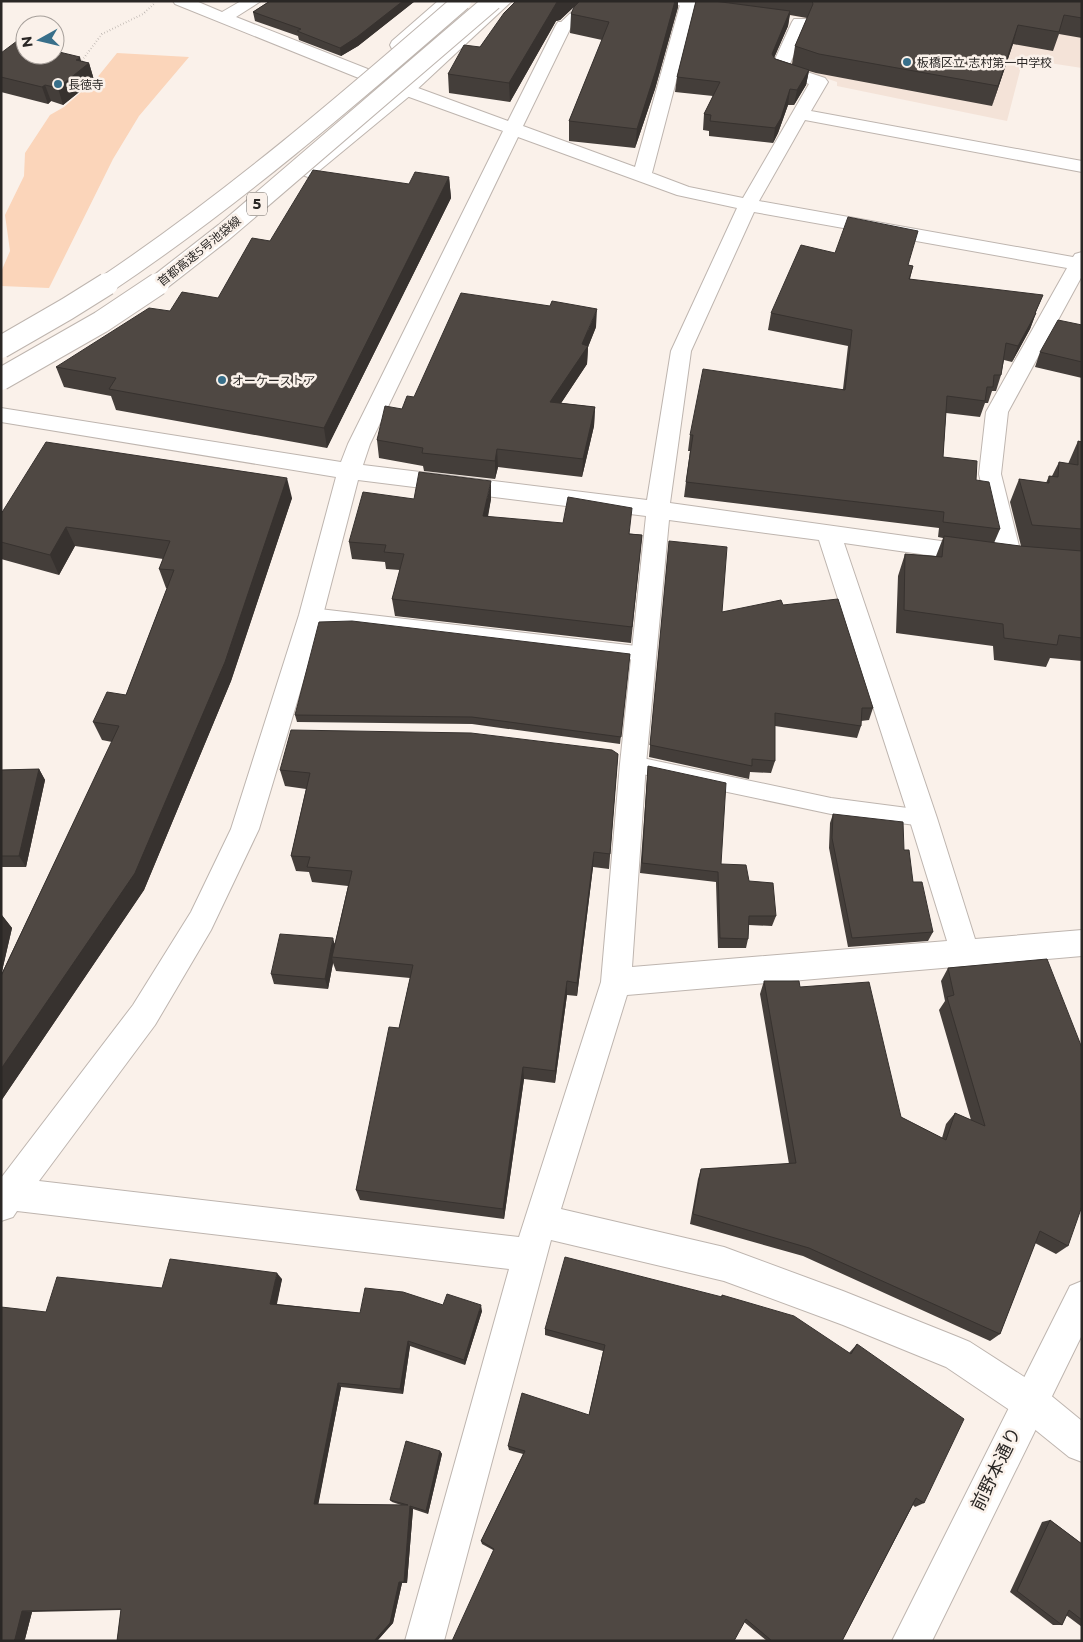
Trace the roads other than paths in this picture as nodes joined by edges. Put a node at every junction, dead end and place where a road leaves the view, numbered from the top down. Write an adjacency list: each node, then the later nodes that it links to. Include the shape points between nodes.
1 (181, 1): 10 (main road)
2 (253, 1): 10 (main road)
3 (448, 1): 13 (main road)
4 (462, 1): 22 (main road, 首都高速5号池袋線 / 5, bridge, via 334,111 188,228 79,303)
5 (492, 1): 23 (main road, 首都高速5号池袋線 / 5, bridge, via 164,280 101,322)
6 (504, 1): 14 (main road)
7 (592, 1): 12 (lane)
8 (684, 2): 9 (lane); 18 (main road)
9 (724, 12)
10 (224, 18): 13 (main road)
11 (795, 21): 15 (main road, via 779,68 819,82)
12 (564, 25): 16 (main road)
13 (365, 74): 14 (main road); 21 (main road, via 217,198 137,259)
14 (406, 90): 16 (main road); 24 (main road, via 204,257 141,304)
15 (800, 114): 17 (main road); 19 (main road)
16 (514, 128): 18 (main road); 26 (main road, via 359,444)
17 (1082, 167)
18 (642, 176): 19 (main road, via 684,191)
19 (748, 205): 20 (main road); 27 (main road, via 681,351)
20 (1081, 263): 28 (main road, via 998,412 990,474 1019,558)
21 (1, 341)
22 (1, 347)
23 (1, 379)
24 (1, 384)
25 (1, 415): 26 (main road)
26 (349, 471): 27 (main road); 29 (main road)
27 (659, 510): 28 (main road); 30 (main road)
28 (830, 535): 35 (main road)
29 (311, 615): 30 (lane); 31 (main road)
30 (645, 654): 34 (main road)
31 (275, 733): 32 (main road); 39 (main road, via 246,828 201,921 144,1015)
32 (301, 735)
33 (606, 753): 34 (main road)
34 (633, 764): 35 (lane, via 831,806); 38 (main road)
35 (924, 818): 37 (main road)
36 (1082, 943): 37 (main road)
37 (965, 953): 38 (main road)
38 (616, 982): 40 (main road)
39 (4, 1198): 41 (main road)
40 (542, 1221): 41 (main road); 43 (main road, via 724,1264 843,1308 958,1354)
41 (530, 1256): 45 (main road)
42 (1082, 1298): 43 (main road, 前野本通り)
43 (1030, 1402): 44 (main road); 46 (main road, 前野本通り)
44 (1082, 1444)
45 (424, 1641)
46 (911, 1641)

